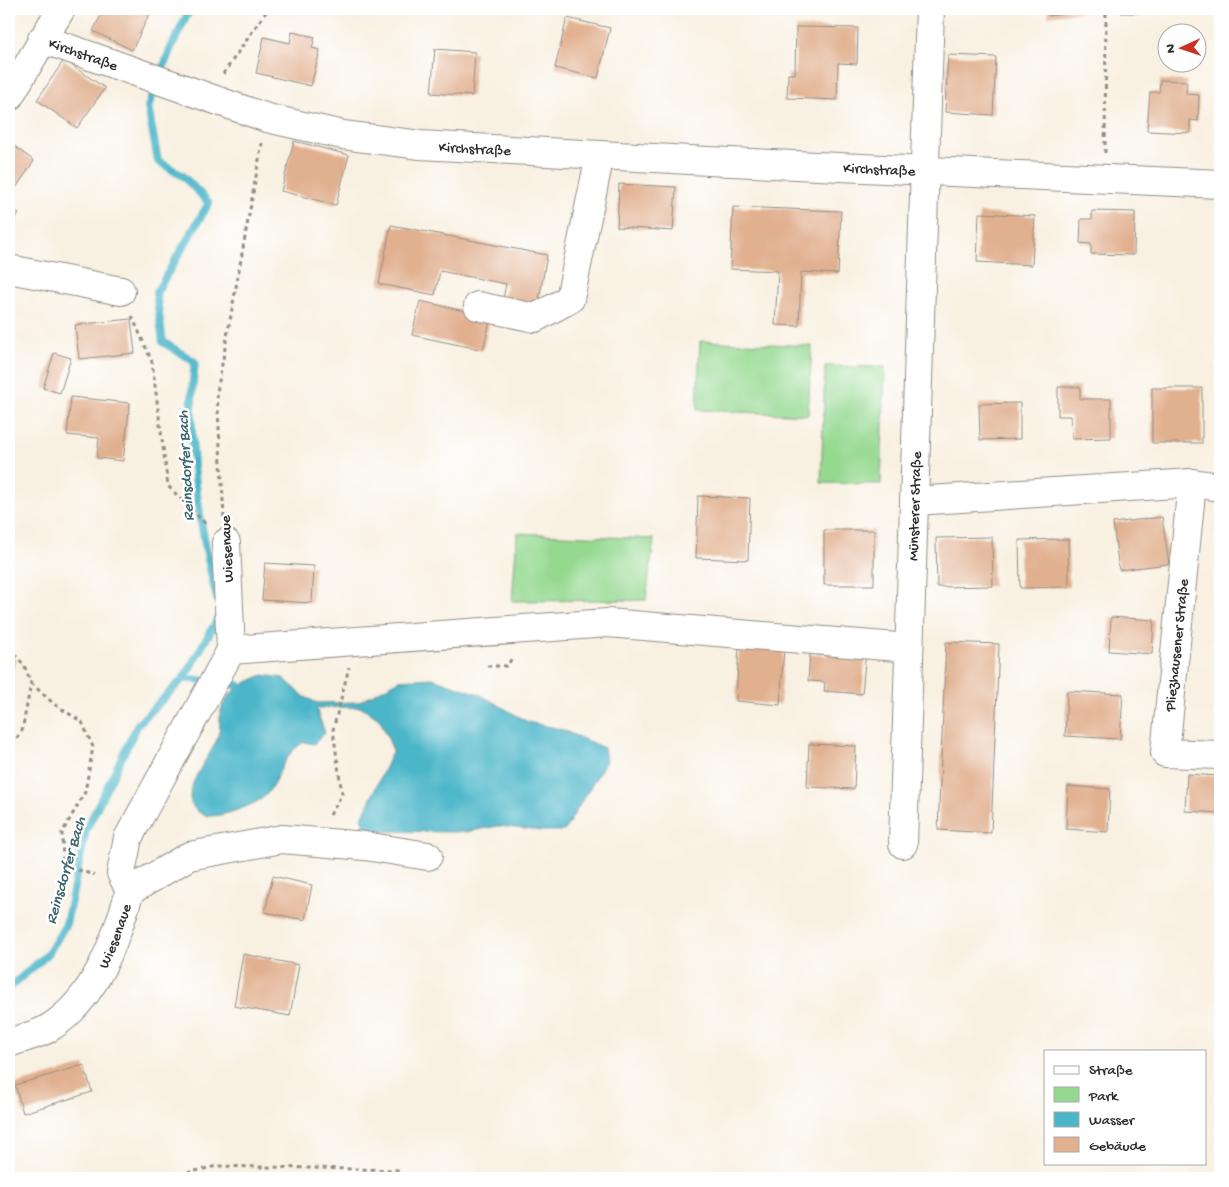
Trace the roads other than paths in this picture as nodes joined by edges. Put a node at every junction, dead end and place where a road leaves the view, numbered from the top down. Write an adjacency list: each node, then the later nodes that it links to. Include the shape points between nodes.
1 (61, 9): 3 (street)
2 (930, 9): 6 (street, Kirchstraße)
3 (42, 39): 4 (street); 5 (street, Kirchstraße, via 267,118 343,135 420,145)
4 (9, 94)
5 (600, 155): 6 (street, Kirchstraße); 10 (street, via 570,299 535,318)
6 (924, 169): 7 (street, Kirchstraße); 13 (street, Münsterer Straße)
7 (1220, 184)
8 (9, 269): 9 (street)
9 (122, 291)
10 (478, 306)
11 (1192, 483): 12 (street); 13 (street); 17 (street, Pliezhausener Straße, via 1165,753)
12 (1220, 487)
13 (914, 501): 15 (street, Münsterer Straße)
14 (218, 536): 16 (street, Wiesenaue)
15 (909, 648): 16 (street, via 608,623 356,641); 18 (street, Münsterer Straße)
16 (227, 658): 20 (street, Wiesenaue, via 128,838 121,873)
17 (1220, 755)
18 (903, 844)
19 (428, 856): 20 (street, via 365,846 282,839 189,856)
20 (130, 891): 21 (street, Wiesenaue, via 118,932 100,970 75,1008 48,1029)
21 (9, 1042)

